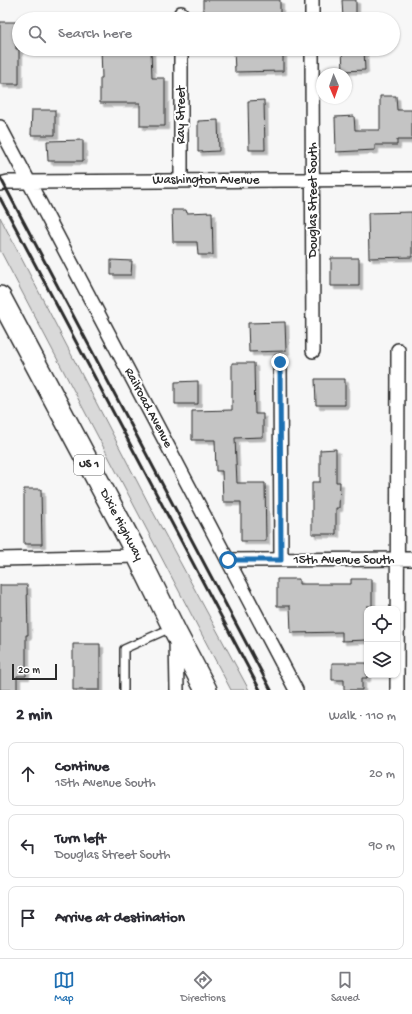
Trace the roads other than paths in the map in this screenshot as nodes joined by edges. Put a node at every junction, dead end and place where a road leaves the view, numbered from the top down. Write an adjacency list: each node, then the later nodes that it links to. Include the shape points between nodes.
1 (312, 0): 2 (street)
2 (312, 12)
3 (181, 56): 7 (street, Ray Street)
4 (312, 56): 8 (street, Douglas Street South)
5 (0, 127): 9 (street, Railroad Avenue)
6 (412, 179): 8 (street, Washington Avenue)
7 (181, 180): 8 (street, Washington Avenue); 9 (street, Washington Avenue)
8 (313, 180): 12 (street, Douglas Street South)
9 (29, 182): 10 (street, Washington Avenue); 19 (street, Railroad Avenue)
10 (0, 184)
11 (0, 297): 15 (main road, Dixie Highway / US 1)
12 (313, 350)
13 (398, 350): 17 (street)
14 (280, 362): 20 (street)
15 (138, 556): 16 (street); 21 (main road, Dixie Highway / US 1)
16 (0, 559)
17 (397, 559): 18 (street, 15th Avenue South); 20 (street, 15th Avenue South); 26 (street)
18 (412, 559)
19 (228, 560): 20 (street, 15th Avenue South); 25 (street, Railroad Avenue)
20 (281, 560)
21 (174, 630): 22 (lane, via 124,649); 23 (street); 24 (main road, Dixie Highway / US 1)
22 (124, 690)
23 (177, 690)
24 (206, 690)
25 (296, 690)
26 (397, 690)

